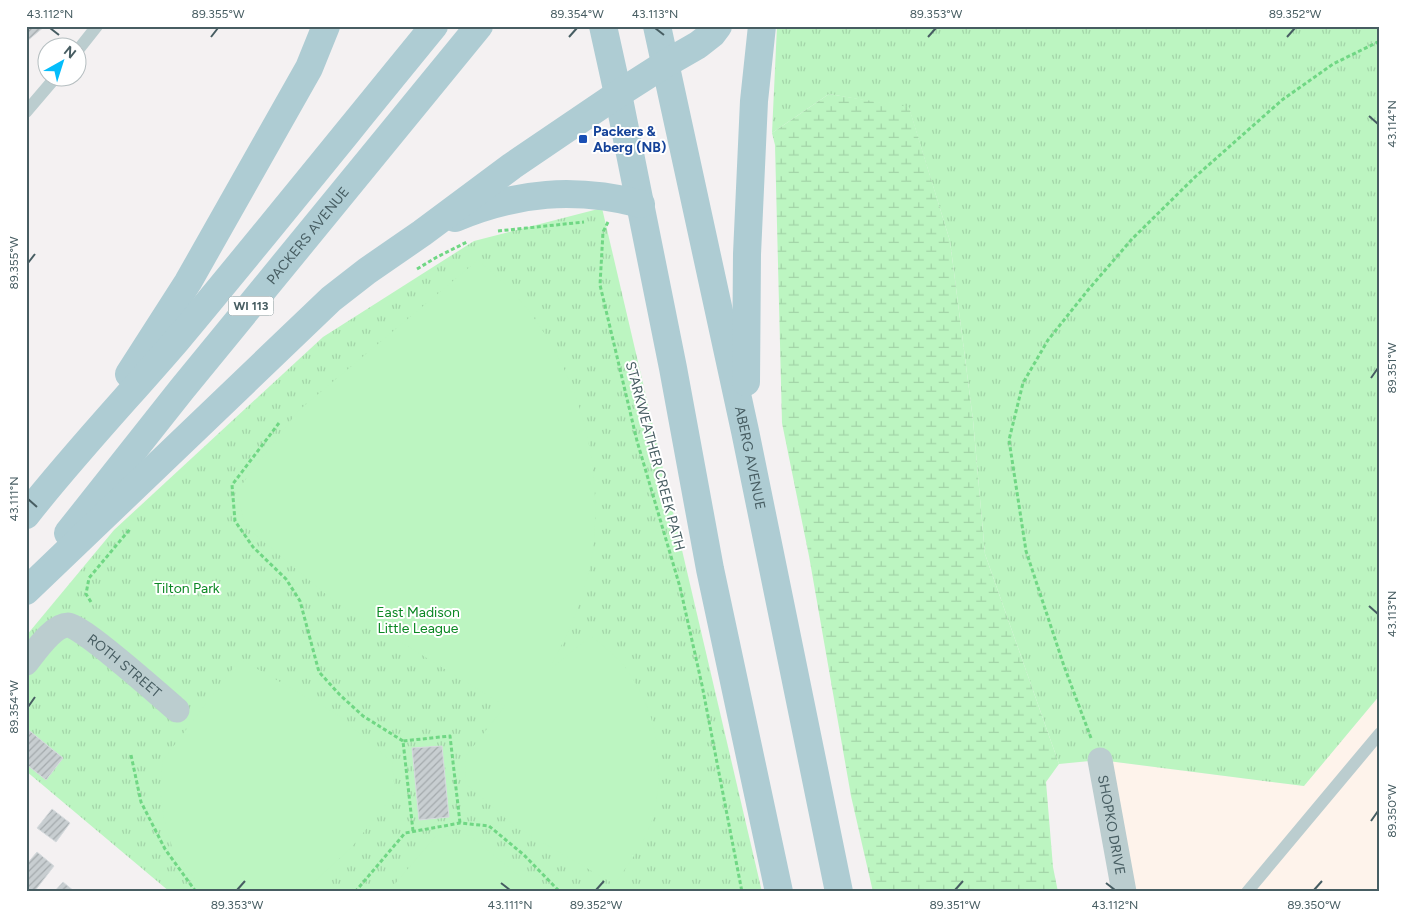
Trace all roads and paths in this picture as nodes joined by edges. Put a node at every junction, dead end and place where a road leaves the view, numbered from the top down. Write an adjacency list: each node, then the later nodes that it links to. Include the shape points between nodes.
1 (97, 26): 9 (lane)
2 (326, 26): 26 (main road, via 309,68 188,282)
3 (434, 26): 26 (main road, WI 113, via 183,333)
4 (479, 26): 29 (main road, PACKERS AVENUE / WI 113, via 160,416)
5 (603, 26): 13 (main road)
6 (657, 26): 11 (main road, ABERG AVENUE)
7 (718, 26): 11 (main road, via 698,45)
8 (762, 26): 25 (main road, via 754,101 747,254)
9 (88, 38)
10 (1380, 41): 36 (path, via 1333,64 1282,100 1195,177 1132,239 1088,290 1048,340 1023,384 1009,440 1026,551 1064,666)
11 (665, 64): 13 (main road); 25 (main road, ABERG AVENUE)
12 (46, 88): 14 (lane)
13 (618, 94): 16 (main road); 21 (main road, via 496,177)
14 (26, 112)
15 (612, 197): 16 (main road); 19 (path, STARKWEATHER CREEK PATH, via 613,215); 21 (main road, via 575,194 516,199 479,209)
16 (641, 204): 43 (main road, via 710,569)
17 (590, 223): 20 (path)
18 (598, 223): 19 (path)
19 (607, 224): 42 (path, STARKWEATHER CREEK PATH, via 603,232 600,285 637,441 682,596)
20 (495, 232)
21 (422, 234): 29 (main road, via 367,271 321,308)
22 (470, 241): 23 (path)
23 (412, 273)
24 (279, 423): 34 (path, via 232,485 235,521 300,601 319,672 363,716)
25 (745, 431): 44 (main road, ABERG AVENUE)
26 (79, 450): 27 (main road, WI 113)
27 (26, 515)
28 (130, 528): 30 (path, via 89,578 86,594)
29 (26, 589)
30 (91, 602)
31 (26, 663): 32 (street, ROTH STREET, via 51,634 68,625 74,626)
32 (177, 710)
33 (1380, 733): 46 (lane)
34 (403, 741): 37 (path, via 450,736); 38 (path)
35 (131, 755): 39 (path, via 141,802 165,849)
36 (1100, 760): 45 (street, SHOPKO DRIVE)
37 (460, 823): 38 (path); 41 (path, via 489,826 524,855)
38 (413, 831): 40 (path, via 405,833)
39 (196, 892)
40 (355, 892)
41 (560, 892)
42 (742, 892)
43 (779, 892)
44 (839, 892)
45 (1124, 892)
46 (1247, 892)

